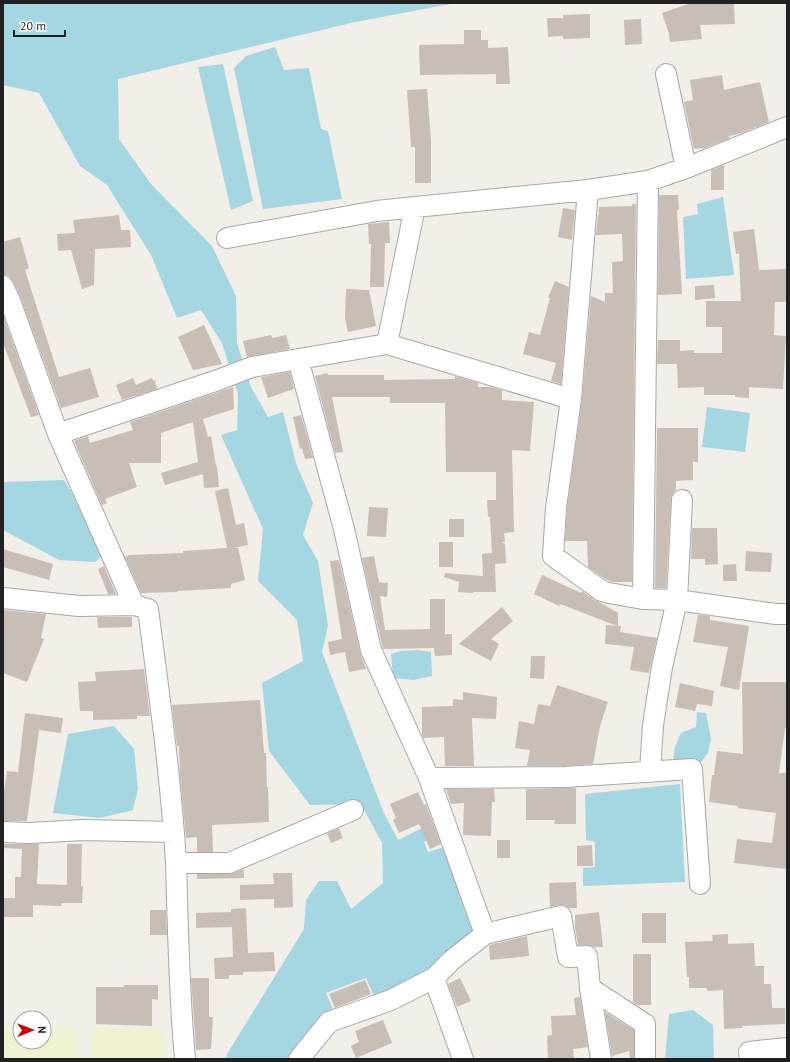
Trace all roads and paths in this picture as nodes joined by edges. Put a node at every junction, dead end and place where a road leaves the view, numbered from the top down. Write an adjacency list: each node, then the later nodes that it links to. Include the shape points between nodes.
1 (666, 74): 3 (street)
2 (787, 127): 3 (street)
3 (686, 168): 4 (street)
4 (648, 181): 5 (street); 15 (street)
5 (588, 190): 6 (street); 11 (street)
6 (415, 207): 7 (street, via 376,211); 9 (street)
7 (227, 238)
8 (3, 286): 12 (street)
9 (387, 344): 10 (street); 11 (street)
10 (298, 359): 12 (street, via 252,367); 20 (street, via 344,529 371,650)
11 (571, 399): 15 (street, via 556,508 553,556 602,591)
12 (58, 434): 17 (street)
13 (682, 500): 16 (street)
14 (3, 598): 17 (street, via 79,606)
15 (643, 599): 16 (street)
16 (677, 600): 18 (street); 19 (street, via 652,725)
17 (134, 605): 23 (street, via 148,609)
18 (787, 614)
19 (650, 772): 20 (street, via 565,777); 25 (street, via 692,769)
20 (429, 778): 26 (street)
21 (353, 810): 24 (street, via 229,863)
22 (3, 832): 23 (street)
23 (174, 832): 24 (street)
24 (176, 864): 30 (street, via 178,951)
25 (700, 884)
26 (486, 934): 27 (street, via 452,960); 28 (street, via 562,916 568,958 587,956)
27 (434, 978): 31 (street, via 391,1000 329,1022); 32 (street)
28 (590, 988): 33 (street); 34 (street, via 645,1024)
29 (787, 1048): 35 (street, via 749,1052)
30 (185, 1059)
31 (299, 1059)
32 (463, 1059)
33 (601, 1059)
34 (645, 1059)
35 (750, 1059)

